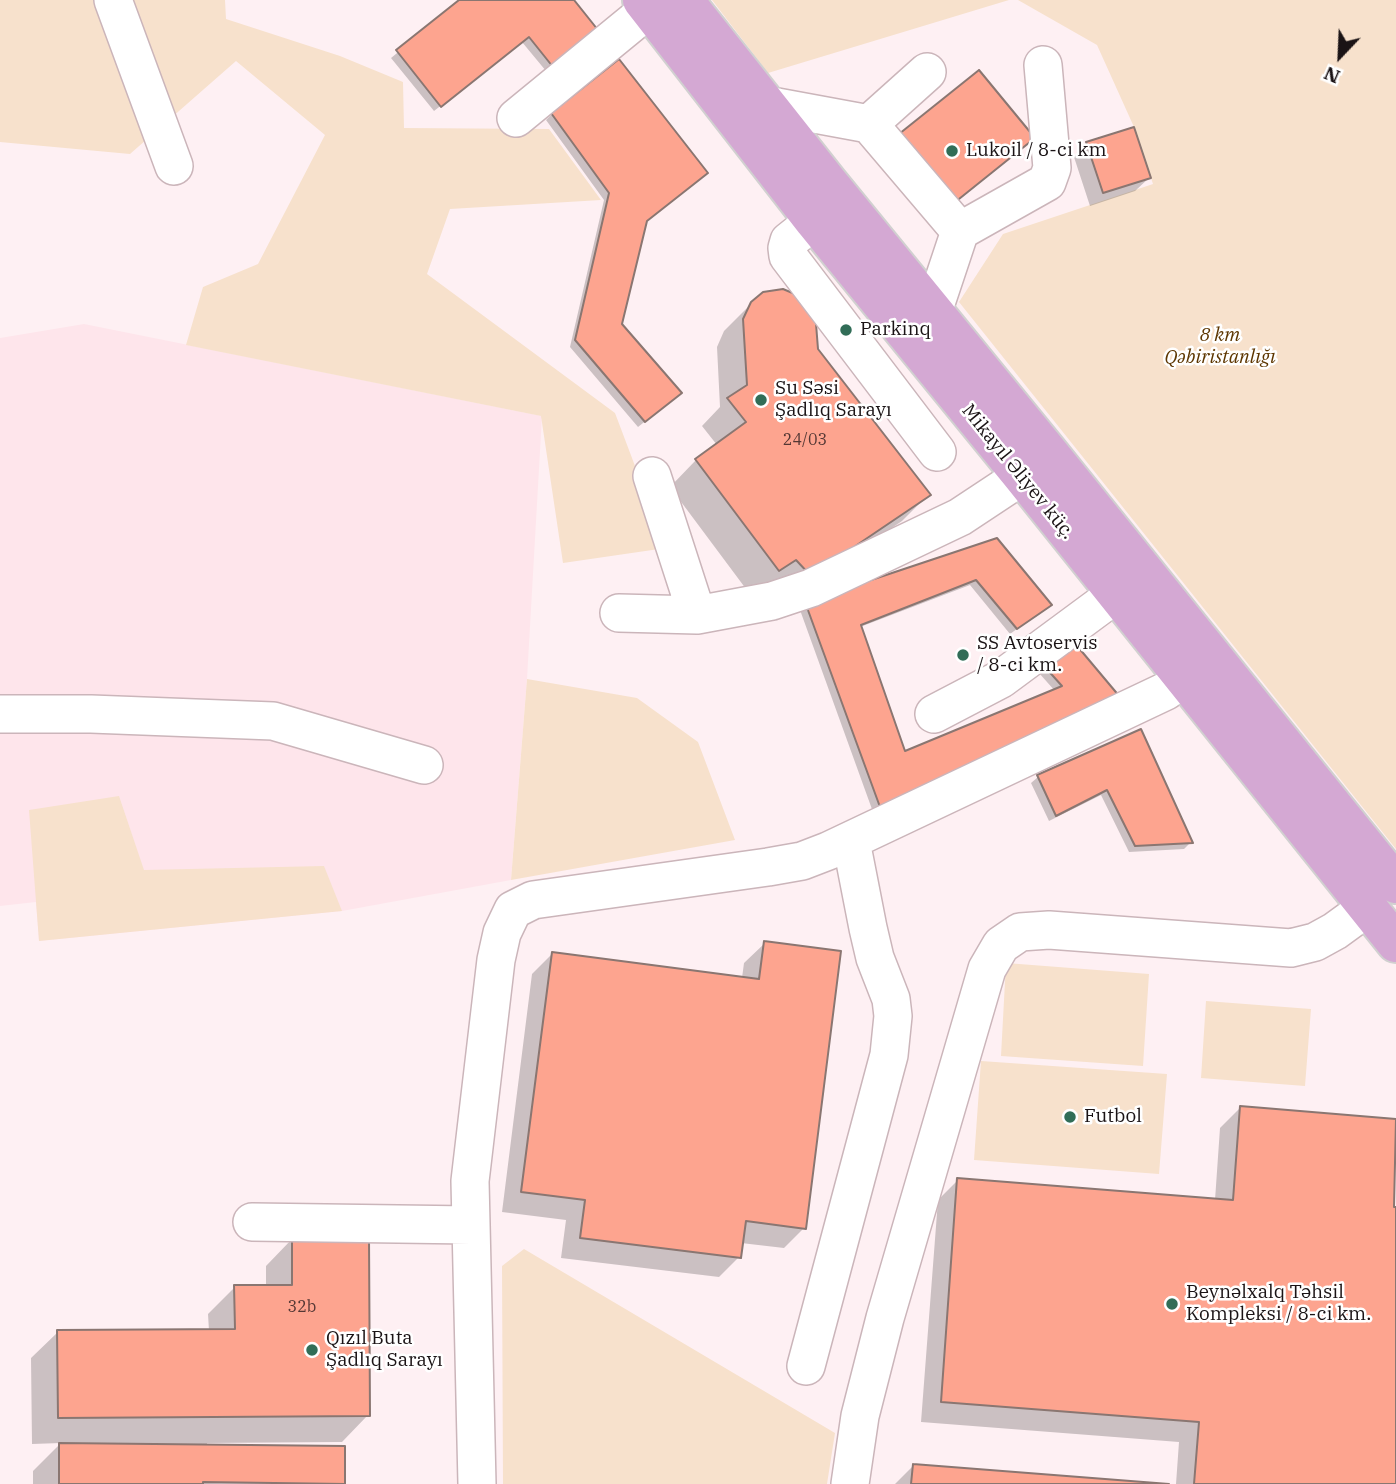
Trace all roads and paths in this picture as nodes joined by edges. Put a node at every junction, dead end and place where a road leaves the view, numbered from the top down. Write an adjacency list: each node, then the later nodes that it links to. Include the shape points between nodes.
1 (113, 0): 8 (lane)
2 (658, 3): 5 (main road); 6 (lane); 9 (main road, Mikayıl Əliyev küç.)
3 (1043, 65): 10 (lane, via 1052,168 1047,182)
4 (927, 72): 7 (lane)
5 (766, 105): 7 (lane); 11 (main road)
6 (516, 118)
7 (869, 124): 10 (lane)
8 (174, 166)
9 (814, 221): 12 (lane, via 789,241 788,256); 14 (main road, Mikayıl Əliyev küç.)
10 (960, 231): 11 (lane)
11 (933, 312): 18 (main road)
12 (937, 452)
13 (652, 476): 17 (lane)
14 (1022, 476): 15 (main road, Mikayıl Əliyev küç.); 17 (lane, via 960,517 811,588 772,601)
15 (1116, 594): 18 (main road, Mikayıl Əliyev küç.); 20 (lane, via 1001,679)
16 (619, 613): 17 (lane)
17 (697, 615)
18 (1198, 668): 22 (lane, via 1166,691); 23 (main road)
19 (0, 714): 21 (lane, via 273,720)
20 (934, 714)
21 (424, 765)
22 (852, 841): 26 (lane, via 802,860 533,900 513,910 496,960 470,1181); 27 (lane, via 870,938 893,1016 889,1055)
23 (1382, 896): 24 (main road); 29 (lane, via 1335,932 1315,943 1291,948 1049,930 1020,932 1001,945 987,969 885,1318 860,1416)
24 (1396, 943)
25 (252, 1222): 26 (lane)
26 (471, 1225): 28 (lane)
27 (806, 1366)
28 (477, 1484)
29 (850, 1484)

